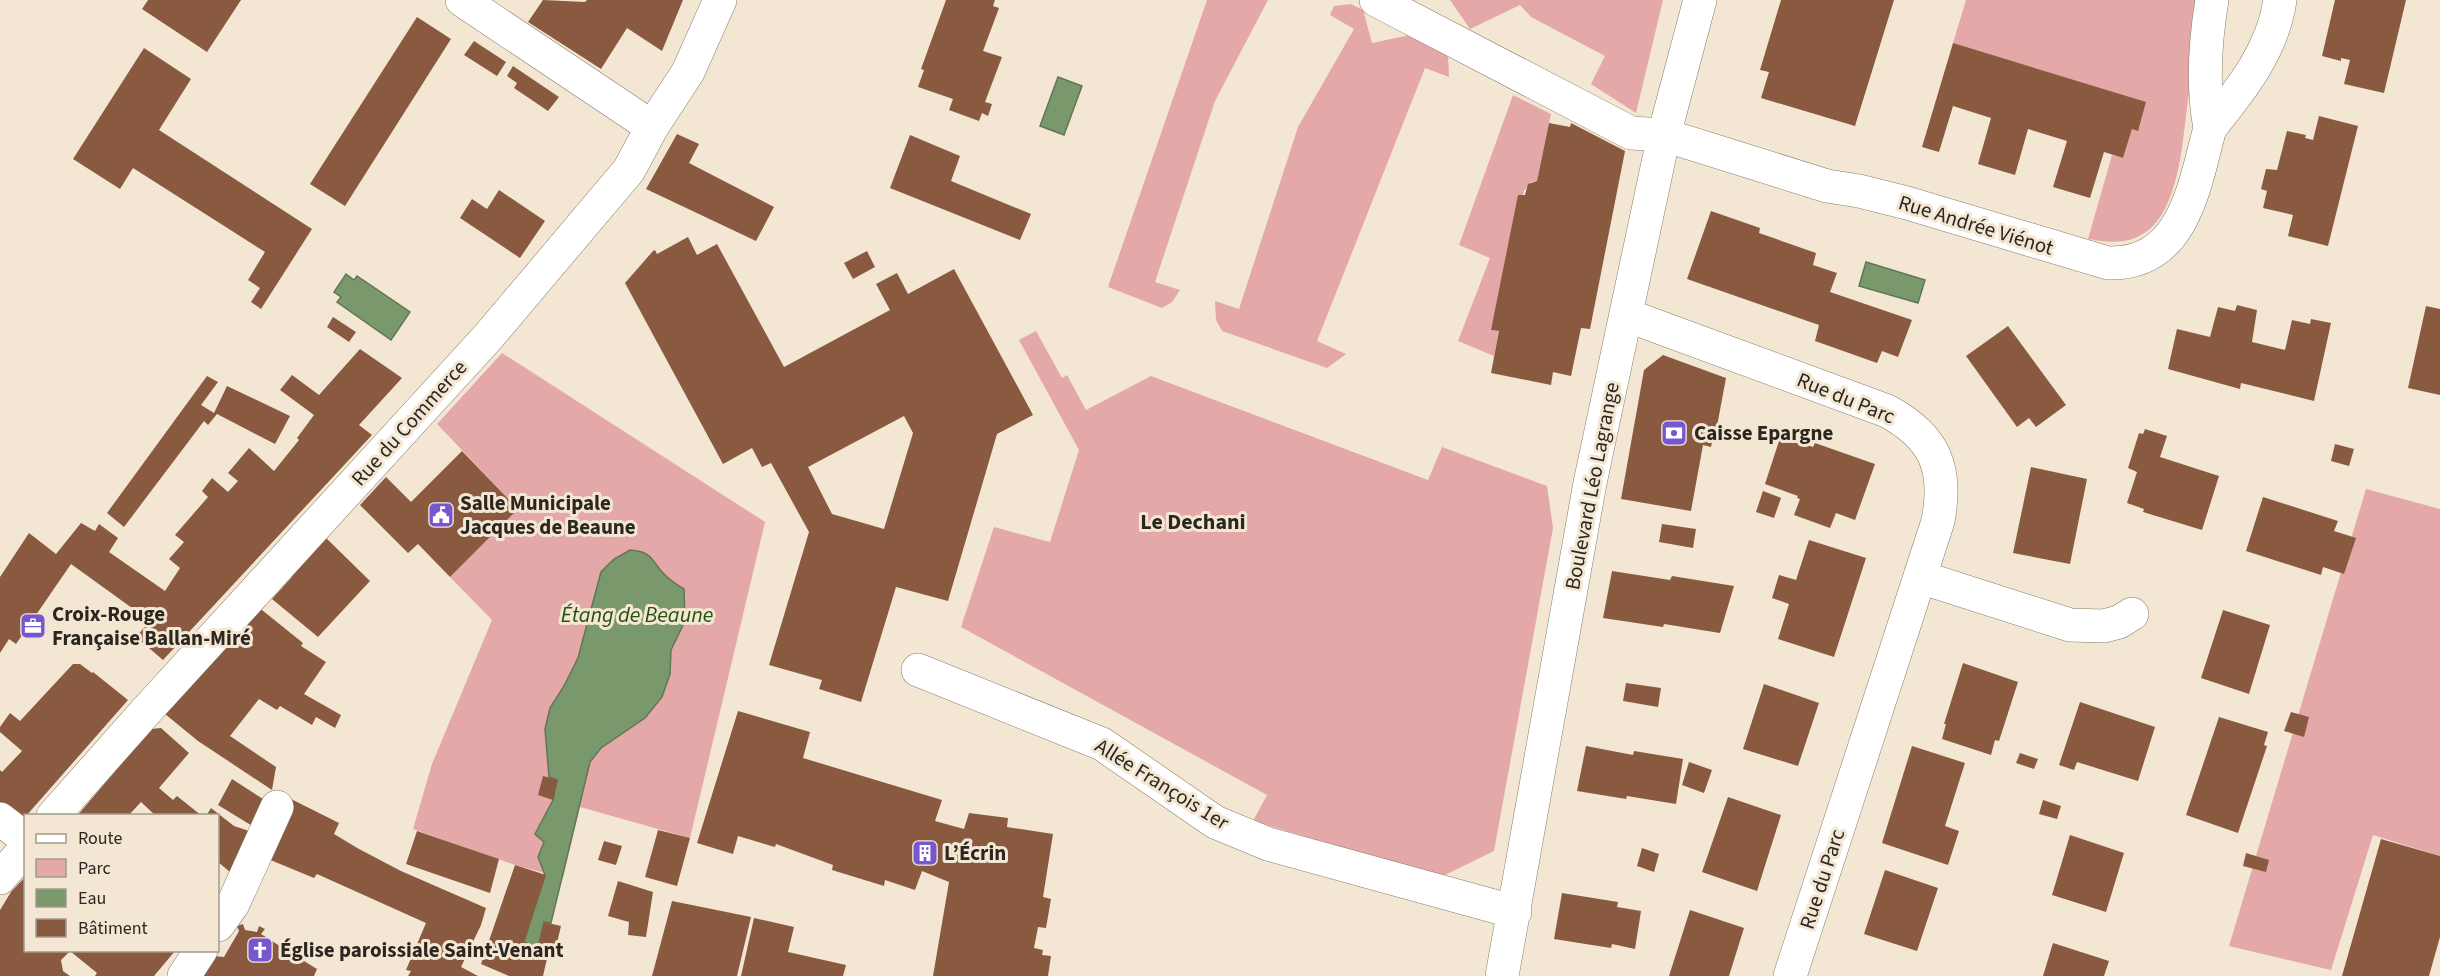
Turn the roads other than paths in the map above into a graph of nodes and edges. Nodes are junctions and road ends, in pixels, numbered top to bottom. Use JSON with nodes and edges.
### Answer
{"nodes":[{"id":1,"x":462,"y":0,"type":"edge"},
{"id":2,"x":720,"y":0,"type":"edge"},
{"id":3,"x":1376,"y":0,"type":"edge"},
{"id":4,"x":1700,"y":0,"type":"edge"},
{"id":5,"x":2212,"y":0,"type":"edge"},
{"id":6,"x":2280,"y":0,"type":"edge"},
{"id":7,"x":652,"y":127,"type":"junction"},
{"id":8,"x":2210,"y":128,"type":"junction"},
{"id":9,"x":1664,"y":135,"type":"junction"},
{"id":10,"x":1626,"y":315,"type":"junction"},
{"id":11,"x":1920,"y":577,"type":"junction"},
{"id":12,"x":2132,"y":614,"type":"dead end"},
{"id":13,"x":918,"y":670,"type":"dead end"},
{"id":14,"x":277,"y":807,"type":"dead end"},
{"id":15,"x":55,"y":814,"type":"edge"},
{"id":16,"x":0,"y":819,"type":"edge"},
{"id":17,"x":24,"y":837,"type":"edge"},
{"id":18,"x":24,"y":850,"type":"edge"},
{"id":19,"x":0,"y":878,"type":"edge"},
{"id":20,"x":1515,"y":912,"type":"junction"},
{"id":21,"x":219,"y":924,"type":"edge"},
{"id":22,"x":200,"y":952,"type":"edge"},
{"id":23,"x":184,"y":976,"type":"edge"},
{"id":24,"x":1502,"y":976,"type":"edge"},
{"id":25,"x":1790,"y":976,"type":"edge"}],
"edges":[{"from":1,"to":7,"type":"street"},
{"from":2,"to":7,"type":"street","name":"Rue du Commerce"},
{"from":3,"to":9,"type":"street","name":"Rue Andrée Viénot"},
{"from":4,"to":9,"type":"street","name":"Boulevard Léo Lagrange"},
{"from":5,"to":8,"type":"street","name":"Rue Andrée Viénot"},
{"from":6,"to":8,"type":"street","name":"Rue Andrée Viénot"},
{"from":7,"to":15,"type":"street","name":"Rue du Commerce"},
{"from":8,"to":9,"type":"street","name":"Rue Andrée Viénot"},
{"from":9,"to":10,"type":"street","name":"Boulevard Léo Lagrange"},
{"from":10,"to":11,"type":"street","name":"Rue du Parc"},
{"from":10,"to":20,"type":"street","name":"Boulevard Léo Lagrange"},
{"from":11,"to":12,"type":"street"},
{"from":11,"to":25,"type":"street","name":"Rue du Parc"},
{"from":13,"to":20,"type":"street","name":"Allée François 1er"},
{"from":14,"to":21,"type":"street"},
{"from":16,"to":17,"type":"street"},
{"from":18,"to":19,"type":"street"},
{"from":20,"to":24,"type":"street","name":"Boulevard Léo Lagrange"},
{"from":22,"to":23,"type":"street"}]}
